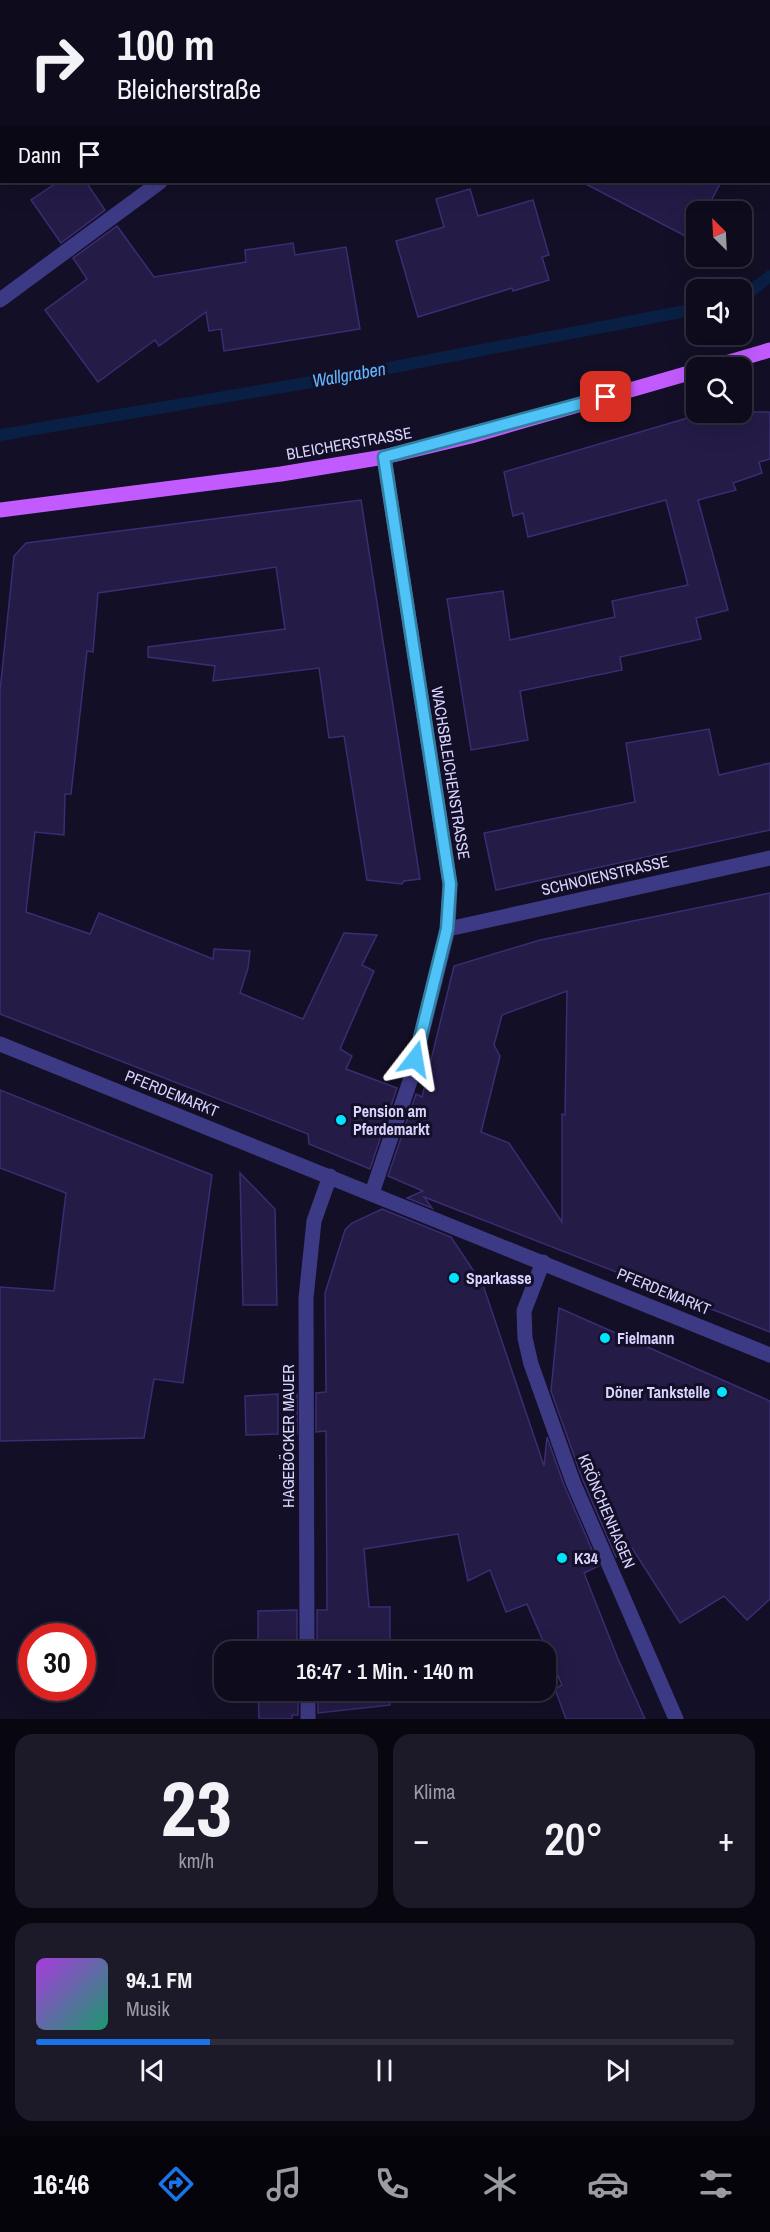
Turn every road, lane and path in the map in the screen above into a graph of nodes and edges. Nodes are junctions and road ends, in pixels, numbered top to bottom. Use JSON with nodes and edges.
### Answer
{"nodes":[{"id":1,"x":159,"y":183,"type":"edge"},
{"id":2,"x":0,"y":300,"type":"edge"},
{"id":3,"x":770,"y":350,"type":"edge"},
{"id":4,"x":746,"y":357,"type":"edge"},
{"id":5,"x":686,"y":374,"type":"edge"},
{"id":6,"x":384,"y":457,"type":"junction"},
{"id":7,"x":0,"y":510,"type":"edge"},
{"id":8,"x":770,"y":858,"type":"edge"},
{"id":9,"x":447,"y":929,"type":"junction"},
{"id":10,"x":0,"y":1044,"type":"edge"},
{"id":11,"x":330,"y":1176,"type":"junction"},
{"id":12,"x":372,"y":1193,"type":"junction"},
{"id":13,"x":543,"y":1262,"type":"junction"},
{"id":14,"x":770,"y":1355,"type":"edge"},
{"id":15,"x":307,"y":1641,"type":"edge"},
{"id":16,"x":308,"y":1701,"type":"edge"},
{"id":17,"x":308,"y":1719,"type":"edge"},
{"id":18,"x":676,"y":1719,"type":"edge"}],
"edges":[{"from":1,"to":2,"type":"street"},
{"from":3,"to":4,"type":"main road"},
{"from":5,"to":6,"type":"main road","name":"BLEICHERSTRASSE"},
{"from":6,"to":7,"type":"main road","name":"BLEICHERSTRASSE"},
{"from":6,"to":9,"type":"street","name":"WACHSBLEICHENSTRASSE"},
{"from":8,"to":9,"type":"street","name":"SCHNOIENSTRASSE"},
{"from":9,"to":12,"type":"street","name":"WACHSBLEICHENSTRASSE"},
{"from":10,"to":11,"type":"street","name":"PFERDEMARKT"},
{"from":11,"to":12,"type":"street","name":"PFERDEMARKT"},
{"from":11,"to":15,"type":"street","name":"HAGEBÖCKER MAUER"},
{"from":12,"to":13,"type":"street","name":"PFERDEMARKT"},
{"from":13,"to":14,"type":"street","name":"PFERDEMARKT"},
{"from":13,"to":18,"type":"street","name":"KRÖNCHENHAGEN"},
{"from":16,"to":17,"type":"street"}]}
